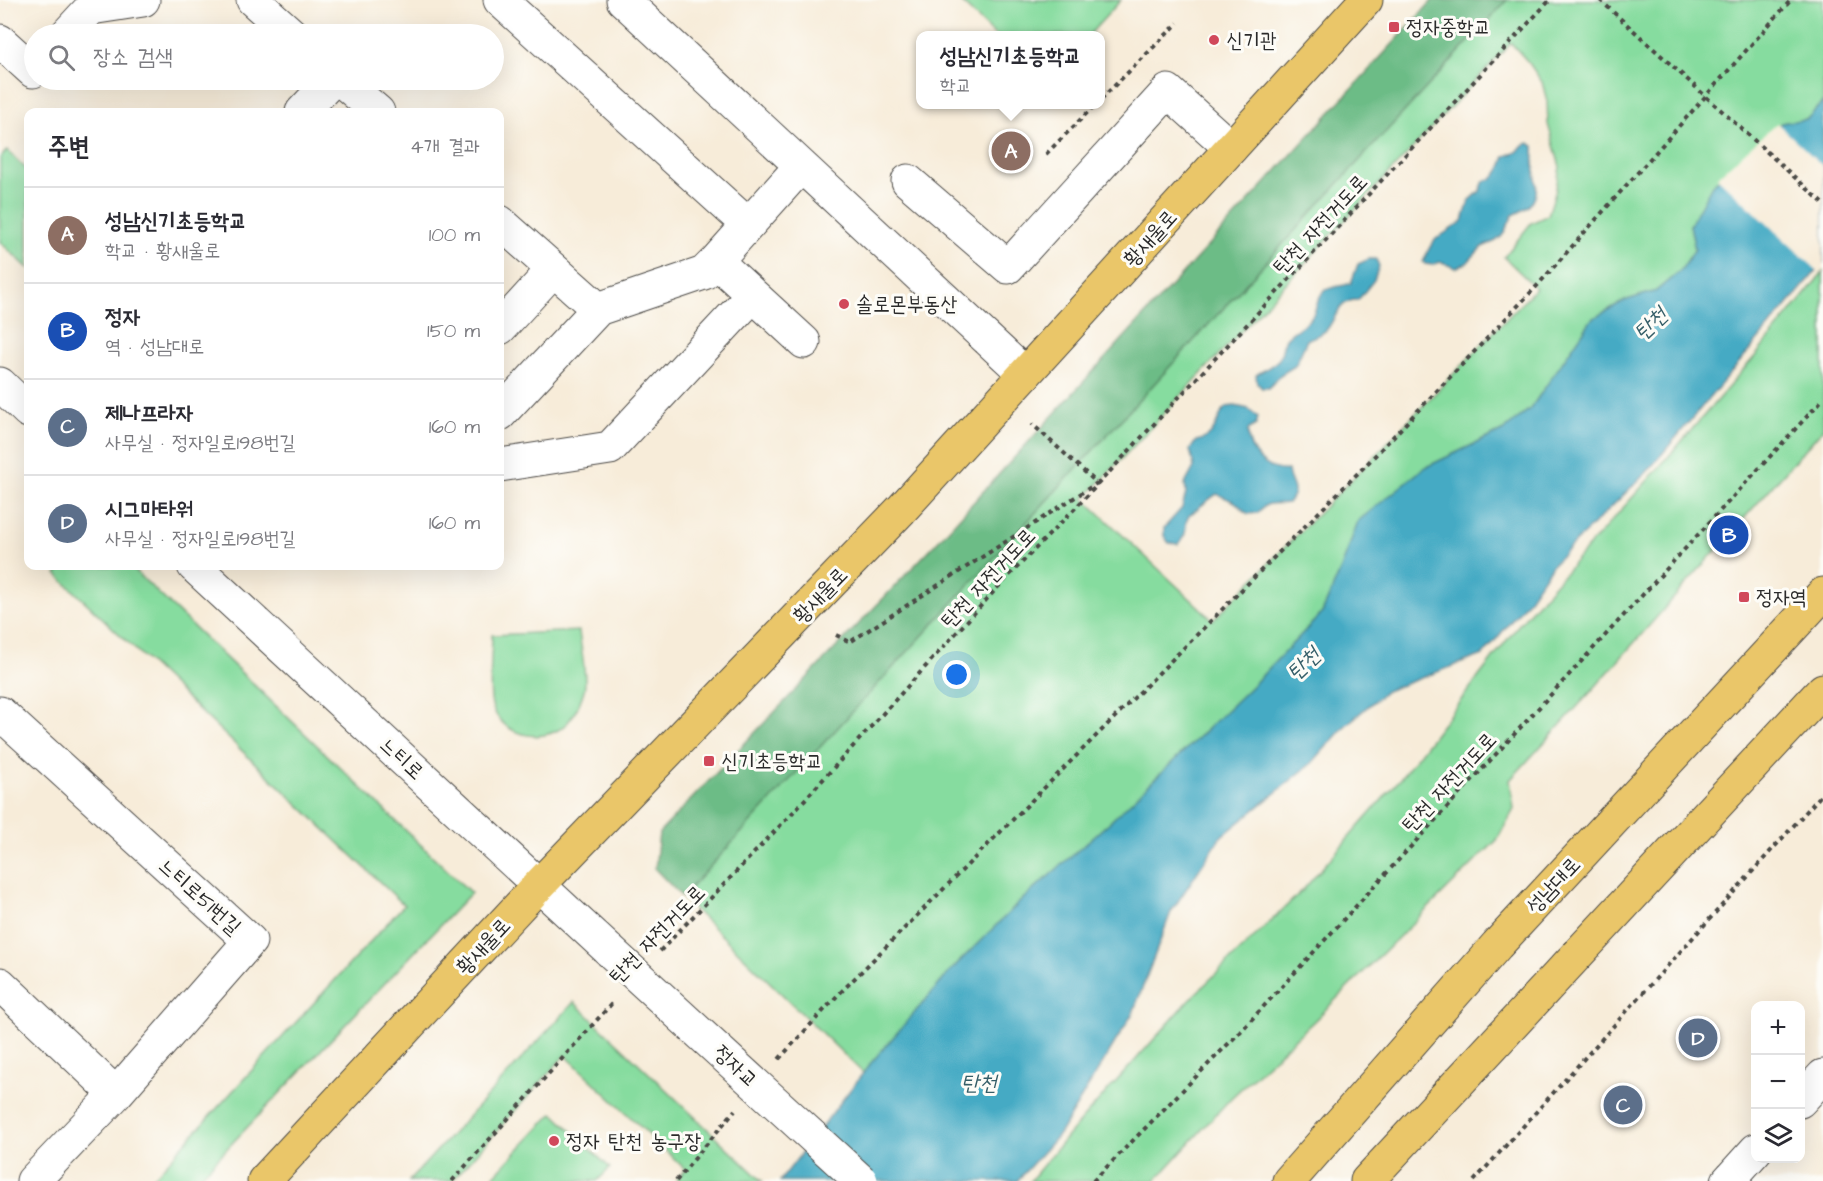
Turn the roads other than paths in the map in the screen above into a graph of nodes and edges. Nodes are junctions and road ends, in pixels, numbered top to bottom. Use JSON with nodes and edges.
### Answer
{"nodes":[{"id":1,"x":143,"y":0,"type":"edge"},
{"id":2,"x":253,"y":0,"type":"edge"},
{"id":3,"x":500,"y":0,"type":"edge"},
{"id":4,"x":623,"y":0,"type":"edge"},
{"id":5,"x":1366,"y":0,"type":"edge"},
{"id":6,"x":87,"y":4,"type":"edge"},
{"id":7,"x":74,"y":24,"type":"edge"},
{"id":8,"x":280,"y":24,"type":"edge"},
{"id":9,"x":0,"y":40,"type":"edge"},
{"id":10,"x":24,"y":63,"type":"edge"},
{"id":11,"x":323,"y":90,"type":"edge"},
{"id":12,"x":353,"y":90,"type":"edge"},
{"id":13,"x":306,"y":108,"type":"edge"},
{"id":14,"x":373,"y":108,"type":"edge"},
{"id":15,"x":1231,"y":148,"type":"junction"},
{"id":16,"x":801,"y":166,"type":"junction"},
{"id":17,"x":908,"y":181,"type":"dead end"},
{"id":18,"x":748,"y":225,"type":"junction"},
{"id":19,"x":504,"y":226,"type":"edge"},
{"id":20,"x":716,"y":261,"type":"junction"},
{"id":21,"x":553,"y":270,"type":"junction"},
{"id":22,"x":753,"y":295,"type":"junction"},
{"id":23,"x":598,"y":309,"type":"junction"},
{"id":24,"x":504,"y":324,"type":"edge"},
{"id":25,"x":804,"y":342,"type":"dead end"},
{"id":26,"x":1025,"y":374,"type":"junction"},
{"id":27,"x":0,"y":384,"type":"edge"},
{"id":28,"x":24,"y":407,"type":"edge"},
{"id":29,"x":504,"y":410,"type":"edge"},
{"id":30,"x":504,"y":464,"type":"edge"},
{"id":31,"x":198,"y":570,"type":"edge"},
{"id":32,"x":1823,"y":594,"type":"edge"},
{"id":33,"x":1823,"y":690,"type":"edge"},
{"id":34,"x":0,"y":713,"type":"edge"},
{"id":35,"x":540,"y":885,"type":"junction"},
{"id":36,"x":610,"y":951,"type":"joint"},
{"id":37,"x":0,"y":984,"type":"edge"},
{"id":38,"x":1823,"y":1076,"type":"edge"},
{"id":39,"x":116,"y":1094,"type":"junction"},
{"id":40,"x":1805,"y":1096,"type":"edge"},
{"id":41,"x":1751,"y":1155,"type":"edge"},
{"id":42,"x":33,"y":1181,"type":"edge"},
{"id":43,"x":264,"y":1181,"type":"edge"},
{"id":44,"x":861,"y":1181,"type":"edge"},
{"id":45,"x":1289,"y":1181,"type":"edge"},
{"id":46,"x":1367,"y":1181,"type":"edge"},
{"id":47,"x":1728,"y":1181,"type":"edge"}],
"edges":[{"from":1,"to":6,"type":"street"},
{"from":2,"to":8,"type":"street"},
{"from":3,"to":18,"type":"street"},
{"from":4,"to":16,"type":"street"},
{"from":5,"to":15,"type":"main road","name":"황새울로"},
{"from":6,"to":7,"type":"street"},
{"from":9,"to":10,"type":"street"},
{"from":11,"to":13,"type":"street"},
{"from":12,"to":14,"type":"street"},
{"from":15,"to":17,"type":"street"},
{"from":15,"to":26,"type":"main road","name":"황새울로"},
{"from":16,"to":18,"type":"street"},
{"from":16,"to":26,"type":"street"},
{"from":18,"to":20,"type":"street"},
{"from":19,"to":21,"type":"street"},
{"from":20,"to":22,"type":"street"},
{"from":20,"to":23,"type":"street"},
{"from":21,"to":23,"type":"street"},
{"from":21,"to":24,"type":"street"},
{"from":22,"to":25,"type":"street"},
{"from":22,"to":30,"type":"street"},
{"from":23,"to":29,"type":"street"},
{"from":26,"to":35,"type":"main road","name":"황새울로"},
{"from":27,"to":28,"type":"street"},
{"from":31,"to":35,"type":"street","name":"느티로"},
{"from":32,"to":45,"type":"main road","name":"성남대로"},
{"from":33,"to":46,"type":"main road"},
{"from":34,"to":39,"type":"street","name":"느티로51번길"},
{"from":35,"to":36,"type":"street","name":"느티로"},
{"from":35,"to":43,"type":"main road","name":"황새울로"},
{"from":36,"to":44,"type":"street","name":"정자교","bridge":true},
{"from":37,"to":39,"type":"street"},
{"from":38,"to":40,"type":"street"},
{"from":39,"to":42,"type":"street","name":"느티로51번길"},
{"from":41,"to":47,"type":"street"}]}
